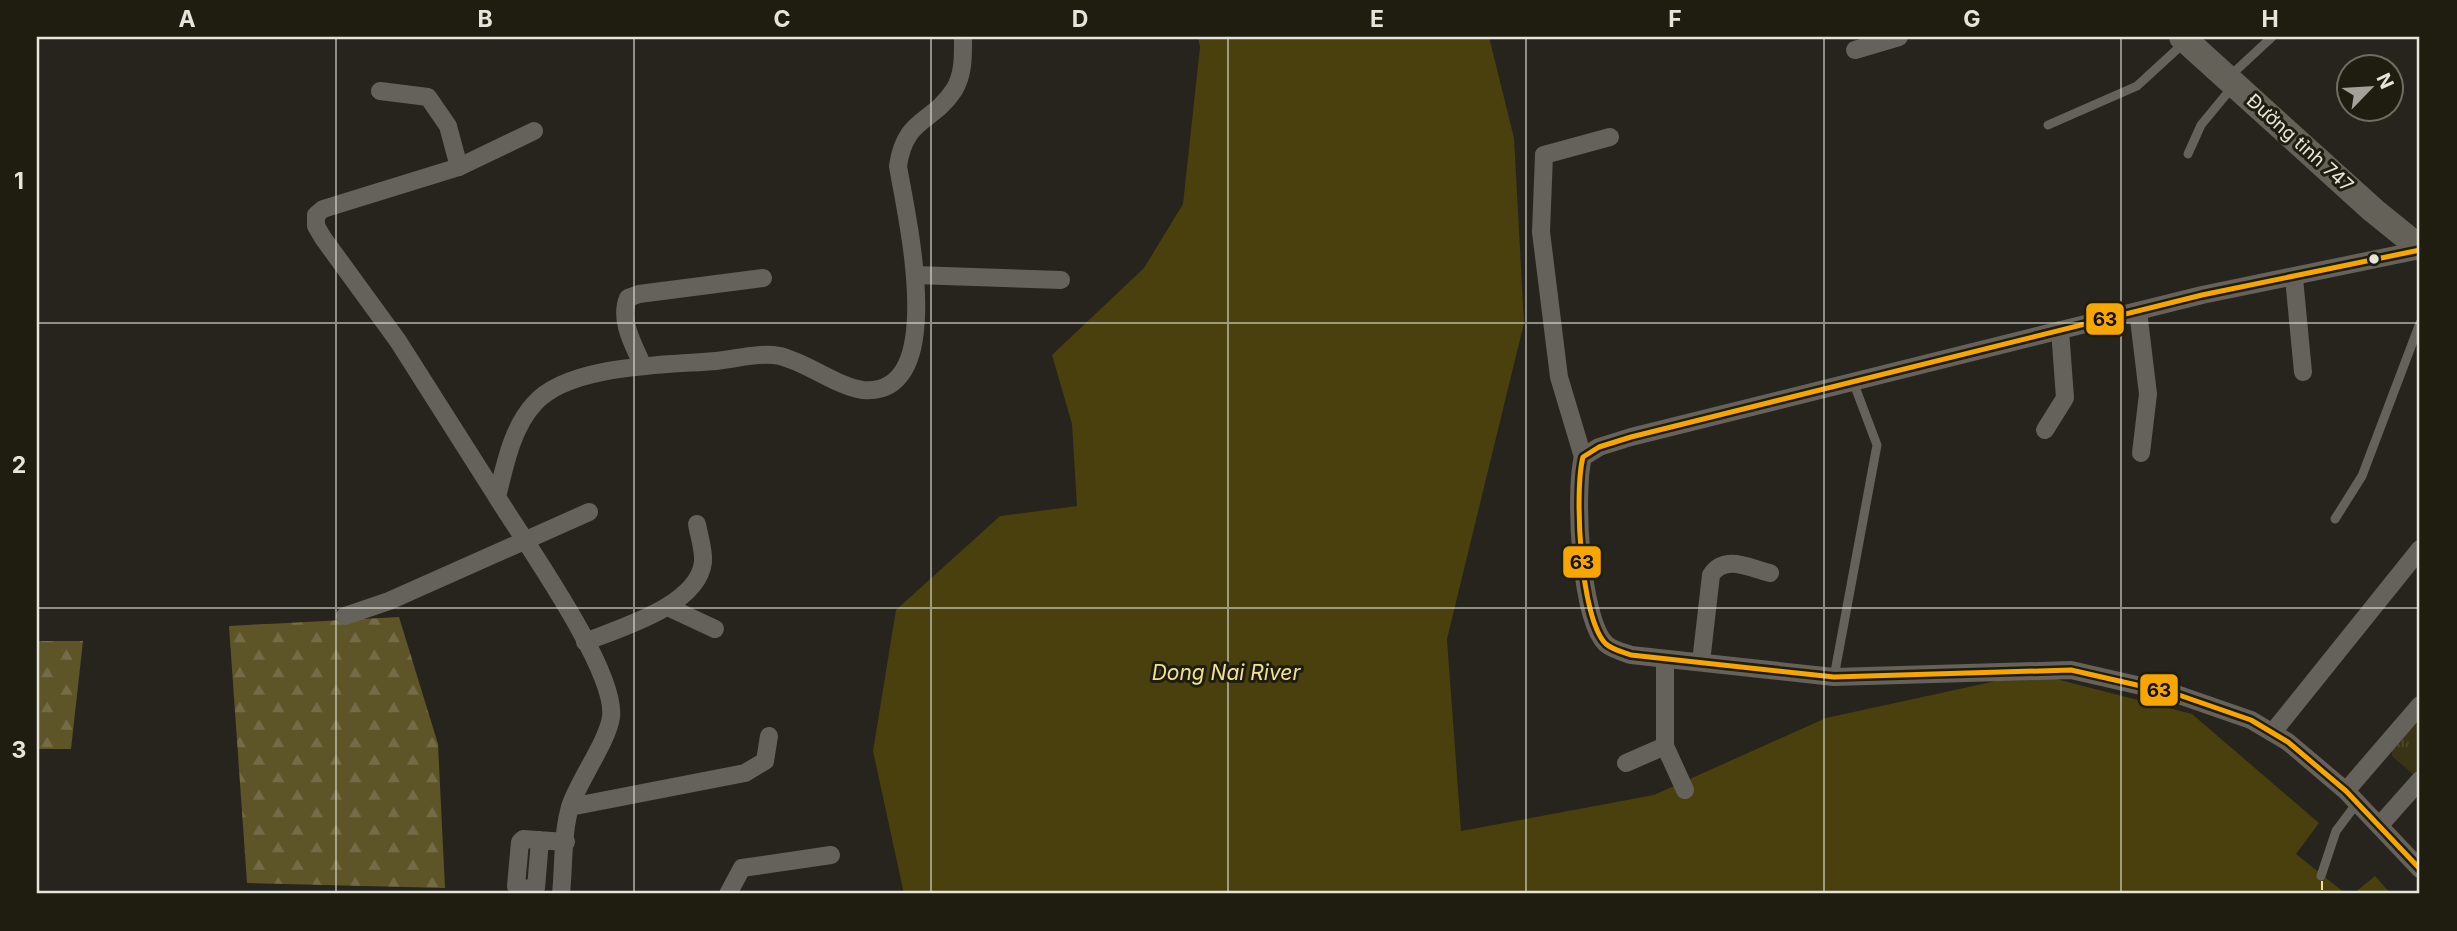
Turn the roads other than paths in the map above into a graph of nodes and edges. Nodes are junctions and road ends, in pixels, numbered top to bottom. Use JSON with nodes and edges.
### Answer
{"nodes":[{"id":1,"x":963,"y":37,"type":"edge"},
{"id":2,"x":1899,"y":37,"type":"edge"},
{"id":3,"x":2272,"y":37,"type":"edge"},
{"id":4,"x":2184,"y":39,"type":"edge"},
{"id":5,"x":1855,"y":50,"type":"dead end"},
{"id":6,"x":2231,"y":81,"type":"junction"},
{"id":7,"x":380,"y":91,"type":"dead end"},
{"id":8,"x":2048,"y":125,"type":"dead end"},
{"id":9,"x":534,"y":131,"type":"dead end"},
{"id":10,"x":1610,"y":137,"type":"dead end"},
{"id":11,"x":2188,"y":154,"type":"dead end"},
{"id":12,"x":459,"y":167,"type":"junction"},
{"id":13,"x":2420,"y":249,"type":"edge"},
{"id":14,"x":915,"y":275,"type":"junction"},
{"id":15,"x":763,"y":278,"type":"dead end"},
{"id":16,"x":2294,"y":278,"type":"junction"},
{"id":17,"x":1061,"y":280,"type":"dead end"},
{"id":18,"x":2138,"y":311,"type":"junction"},
{"id":19,"x":2420,"y":323,"type":"edge"},
{"id":20,"x":2060,"y":330,"type":"junction"},
{"id":21,"x":642,"y":364,"type":"junction"},
{"id":22,"x":2303,"y":372,"type":"dead end"},
{"id":23,"x":1854,"y":384,"type":"junction"},
{"id":24,"x":2045,"y":430,"type":"dead end"},
{"id":25,"x":2141,"y":453,"type":"dead end"},
{"id":26,"x":1583,"y":457,"type":"junction"},
{"id":27,"x":497,"y":497,"type":"junction"},
{"id":28,"x":589,"y":512,"type":"dead end"},
{"id":29,"x":2334,"y":519,"type":"dead end"},
{"id":30,"x":697,"y":524,"type":"dead end"},
{"id":31,"x":523,"y":539,"type":"junction"},
{"id":32,"x":2418,"y":557,"type":"edge"},
{"id":33,"x":1770,"y":573,"type":"dead end"},
{"id":34,"x":668,"y":607,"type":"junction"},
{"id":35,"x":345,"y":616,"type":"dead end"},
{"id":36,"x":715,"y":629,"type":"dead end"},
{"id":37,"x":585,"y":642,"type":"junction"},
{"id":38,"x":1665,"y":659,"type":"junction"},
{"id":39,"x":1701,"y":662,"type":"junction"},
{"id":40,"x":1834,"y":677,"type":"junction"},
{"id":41,"x":2420,"y":705,"type":"edge"},
{"id":42,"x":2273,"y":732,"type":"junction"},
{"id":43,"x":769,"y":736,"type":"dead end"},
{"id":44,"x":1665,"y":746,"type":"junction"},
{"id":45,"x":1626,"y":763,"type":"dead end"},
{"id":46,"x":2420,"y":780,"type":"edge"},
{"id":47,"x":1685,"y":790,"type":"dead end"},
{"id":48,"x":2352,"y":797,"type":"junction"},
{"id":49,"x":570,"y":807,"type":"junction"},
{"id":50,"x":2380,"y":825,"type":"junction"},
{"id":51,"x":540,"y":840,"type":"dead end"},
{"id":52,"x":566,"y":842,"type":"junction"},
{"id":53,"x":831,"y":855,"type":"dead end"},
{"id":54,"x":2420,"y":869,"type":"edge"},
{"id":55,"x":2322,"y":876,"type":"dead end"},
{"id":56,"x":561,"y":894,"type":"edge"},
{"id":57,"x":728,"y":894,"type":"edge"}],
"edges":[{"from":1,"to":14,"type":"street"},
{"from":2,"to":5,"type":"street"},
{"from":3,"to":6,"type":"lane"},
{"from":4,"to":6,"type":"main road","name":"Đường tỉnh 747"},
{"from":4,"to":8,"type":"lane"},
{"from":6,"to":11,"type":"lane"},
{"from":6,"to":13,"type":"main road","name":"Đường tỉnh 747"},
{"from":7,"to":12,"type":"street"},
{"from":9,"to":12,"type":"street"},
{"from":10,"to":26,"type":"street"},
{"from":12,"to":27,"type":"street"},
{"from":13,"to":16,"type":"street"},
{"from":14,"to":17,"type":"street"},
{"from":14,"to":21,"type":"street"},
{"from":15,"to":21,"type":"street"},
{"from":16,"to":18,"type":"street"},
{"from":16,"to":22,"type":"street"},
{"from":18,"to":20,"type":"street"},
{"from":18,"to":25,"type":"street"},
{"from":19,"to":29,"type":"lane"},
{"from":20,"to":23,"type":"street"},
{"from":20,"to":24,"type":"street"},
{"from":21,"to":27,"type":"street"},
{"from":23,"to":26,"type":"street"},
{"from":23,"to":40,"type":"lane"},
{"from":26,"to":38,"type":"street"},
{"from":27,"to":31,"type":"street"},
{"from":28,"to":31,"type":"street"},
{"from":30,"to":34,"type":"street"},
{"from":31,"to":35,"type":"street"},
{"from":31,"to":37,"type":"street"},
{"from":32,"to":42,"type":"street"},
{"from":33,"to":39,"type":"street"},
{"from":34,"to":36,"type":"street"},
{"from":34,"to":37,"type":"street"},
{"from":37,"to":49,"type":"street"},
{"from":38,"to":39,"type":"street"},
{"from":38,"to":44,"type":"street"},
{"from":39,"to":40,"type":"street"},
{"from":40,"to":42,"type":"street"},
{"from":41,"to":48,"type":"street"},
{"from":42,"to":48,"type":"street"},
{"from":43,"to":49,"type":"street"},
{"from":44,"to":45,"type":"street"},
{"from":44,"to":47,"type":"street"},
{"from":46,"to":50,"type":"street"},
{"from":48,"to":50,"type":"street"},
{"from":48,"to":55,"type":"lane"},
{"from":49,"to":52,"type":"street"},
{"from":50,"to":54,"type":"street"},
{"from":51,"to":52,"type":"street"},
{"from":52,"to":56,"type":"street"},
{"from":53,"to":57,"type":"street"}]}
